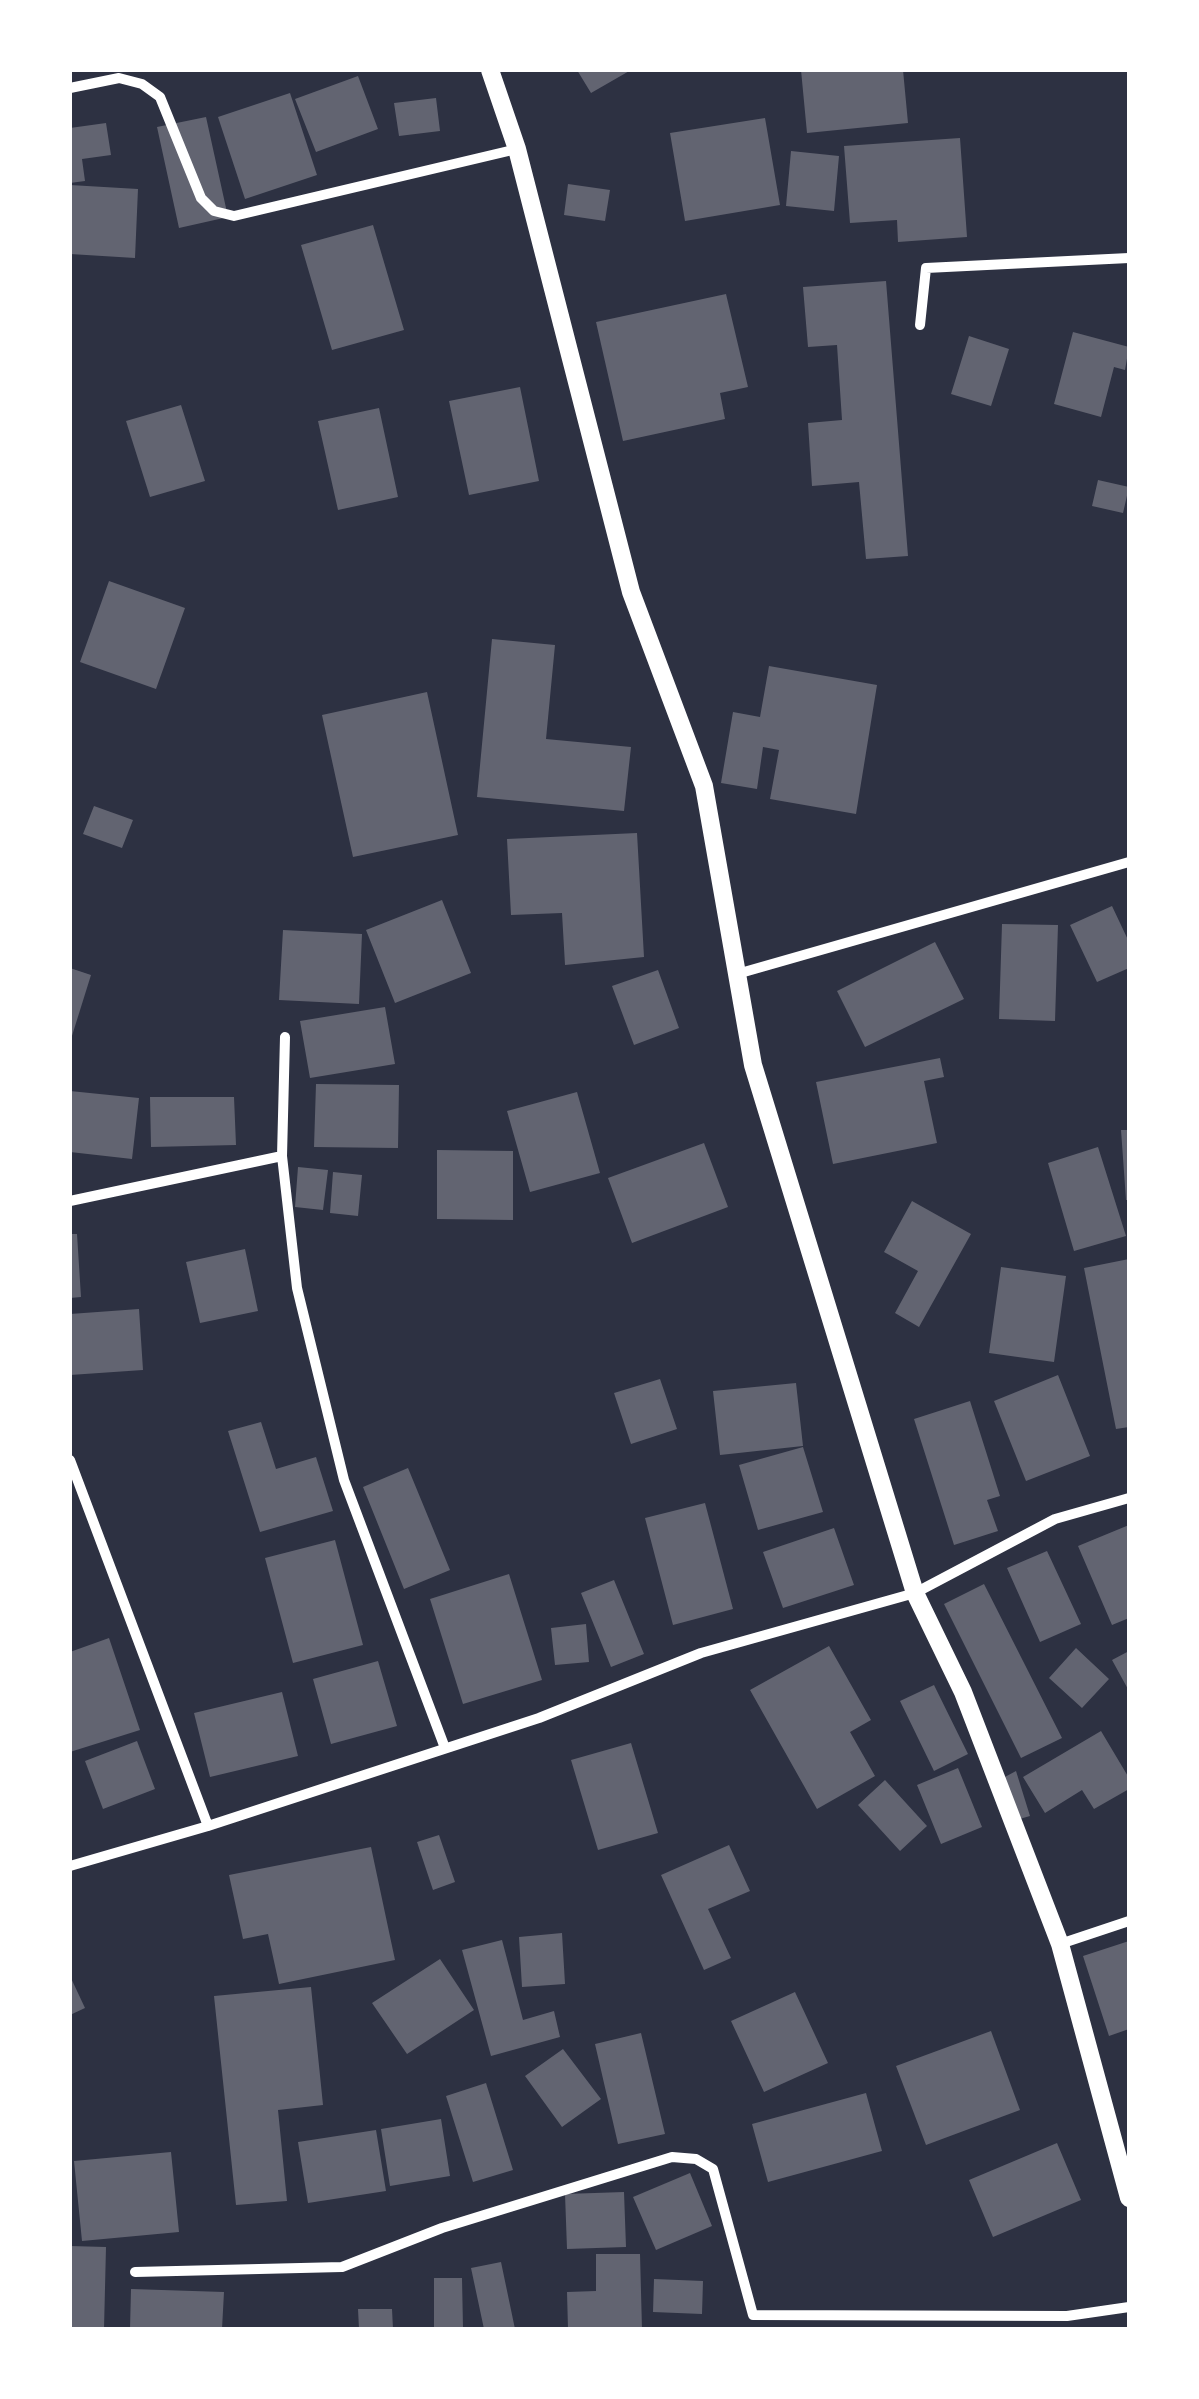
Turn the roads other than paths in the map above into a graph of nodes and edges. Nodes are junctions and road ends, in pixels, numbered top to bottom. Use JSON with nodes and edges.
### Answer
{"nodes":[{"id":1,"x":490,"y":70,"type":"edge"},
{"id":2,"x":70,"y":88,"type":"edge"},
{"id":3,"x":516,"y":149,"type":"junction"},
{"id":4,"x":1129,"y":258,"type":"edge"},
{"id":5,"x":920,"y":324,"type":"dead end"},
{"id":6,"x":1129,"y":862,"type":"edge"},
{"id":7,"x":738,"y":974,"type":"junction"},
{"id":8,"x":285,"y":1037,"type":"dead end"},
{"id":9,"x":282,"y":1156,"type":"junction"},
{"id":10,"x":70,"y":1201,"type":"edge"},
{"id":11,"x":70,"y":1460,"type":"edge"},
{"id":12,"x":1129,"y":1498,"type":"edge"},
{"id":13,"x":915,"y":1593,"type":"junction"},
{"id":14,"x":445,"y":1748,"type":"junction"},
{"id":15,"x":208,"y":1826,"type":"junction"},
{"id":16,"x":70,"y":1866,"type":"edge"},
{"id":17,"x":1129,"y":1921,"type":"edge"},
{"id":18,"x":1060,"y":1944,"type":"junction"},
{"id":19,"x":1126,"y":2187,"type":"edge"},
{"id":20,"x":135,"y":2272,"type":"dead end"},
{"id":21,"x":1129,"y":2307,"type":"edge"},
{"id":22,"x":753,"y":2315,"type":"junction"},
{"id":23,"x":753,"y":2329,"type":"edge"}],
"edges":[{"from":1,"to":3,"type":"street"},
{"from":2,"to":3,"type":"street"},
{"from":3,"to":7,"type":"street"},
{"from":4,"to":5,"type":"street"},
{"from":6,"to":7,"type":"street"},
{"from":7,"to":13,"type":"street"},
{"from":8,"to":9,"type":"street"},
{"from":9,"to":10,"type":"street"},
{"from":9,"to":14,"type":"street"},
{"from":11,"to":15,"type":"street"},
{"from":12,"to":13,"type":"street"},
{"from":13,"to":14,"type":"street"},
{"from":13,"to":18,"type":"street"},
{"from":14,"to":15,"type":"street"},
{"from":15,"to":16,"type":"street"},
{"from":17,"to":18,"type":"street"},
{"from":18,"to":19,"type":"street"},
{"from":20,"to":22,"type":"street"},
{"from":21,"to":22,"type":"street"},
{"from":22,"to":23,"type":"street"}]}
